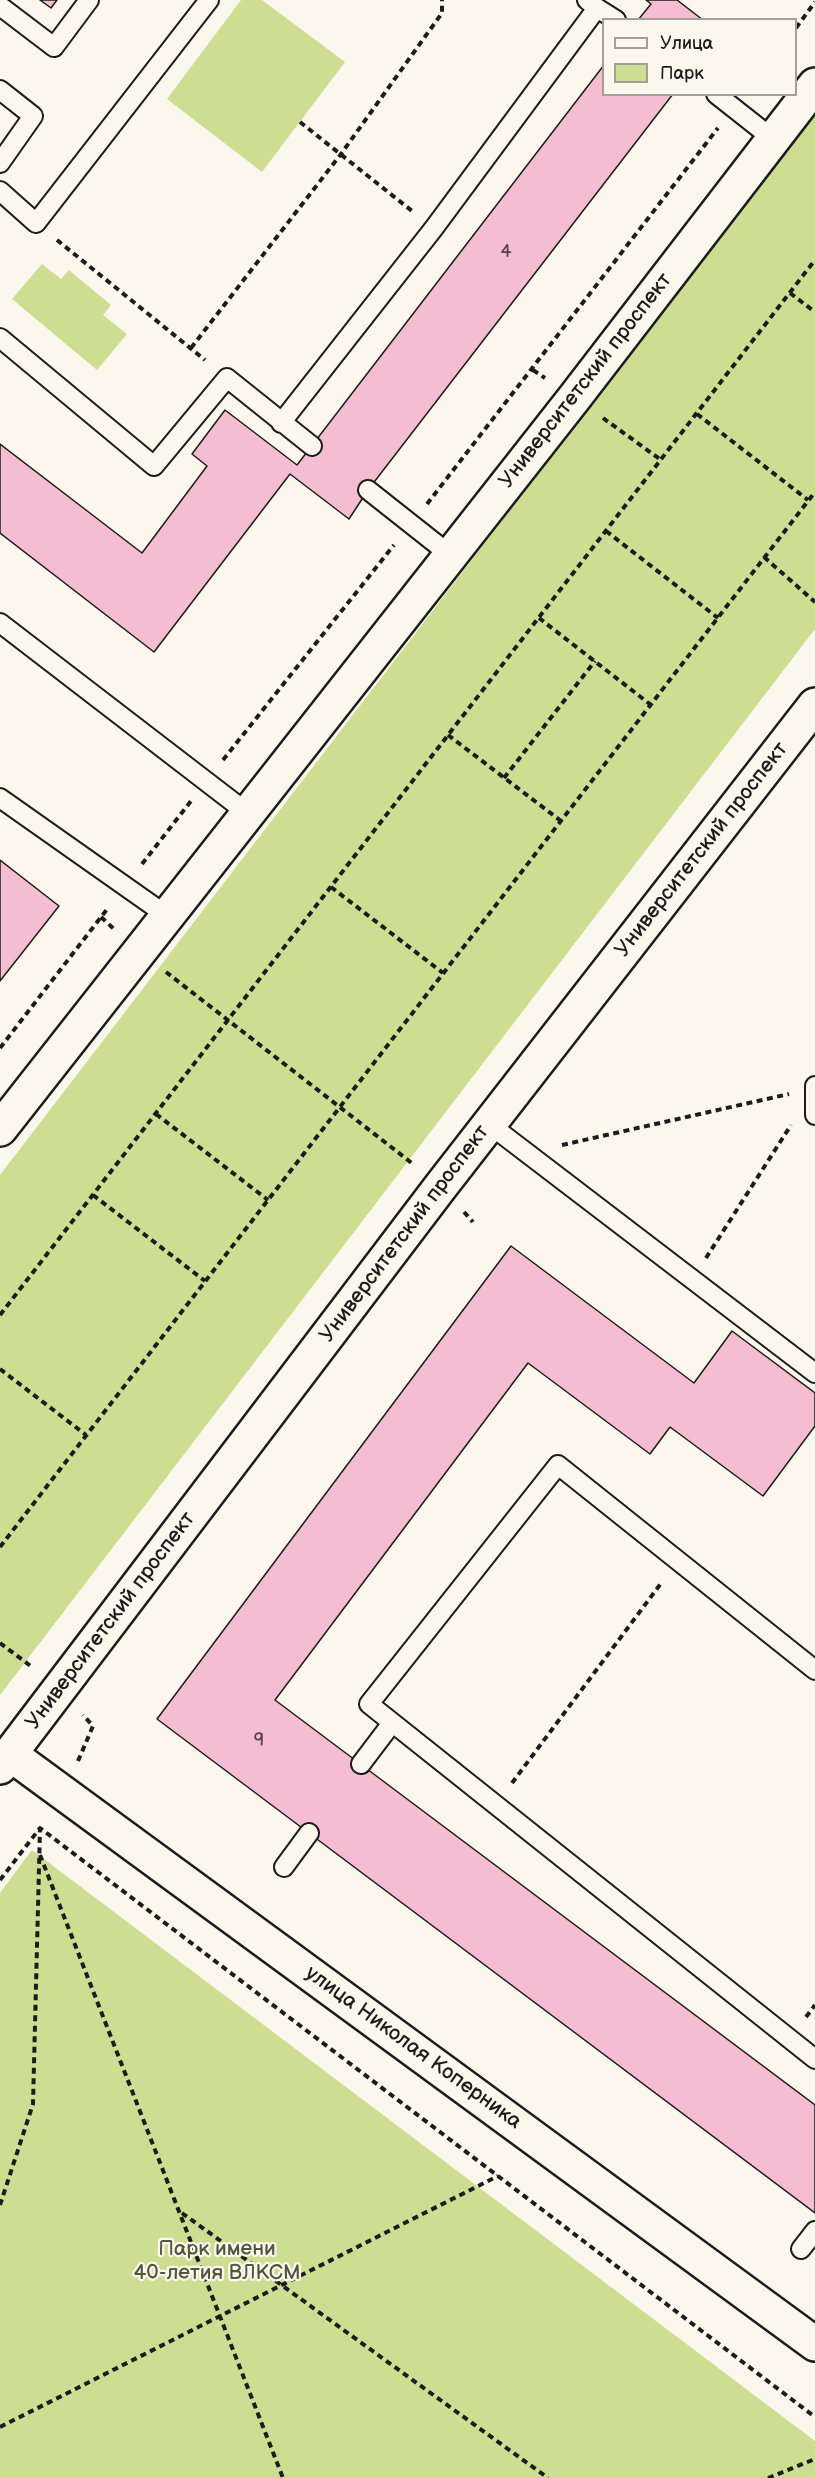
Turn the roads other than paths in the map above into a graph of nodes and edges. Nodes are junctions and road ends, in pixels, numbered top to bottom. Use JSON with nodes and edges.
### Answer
{"nodes":[{"id":1,"x":89,"y":0,"type":"edge"},
{"id":2,"x":209,"y":0,"type":"edge"},
{"id":3,"x":592,"y":4,"type":"edge"},
{"id":4,"x":0,"y":6,"type":"edge"},
{"id":5,"x":613,"y":18,"type":"edge"},
{"id":6,"x":815,"y":85,"type":"edge"},
{"id":7,"x":0,"y":90,"type":"edge"},
{"id":8,"x":719,"y":96,"type":"edge"},
{"id":9,"x":773,"y":139,"type":"junction"},
{"id":10,"x":0,"y":163,"type":"edge"},
{"id":11,"x":0,"y":191,"type":"edge"},
{"id":12,"x":0,"y":338,"type":"edge"},
{"id":13,"x":281,"y":423,"type":"junction"},
{"id":14,"x":312,"y":446,"type":"dead end"},
{"id":15,"x":368,"y":490,"type":"dead end"},
{"id":16,"x":449,"y":554,"type":"junction"},
{"id":17,"x":0,"y":623,"type":"edge"},
{"id":18,"x":815,"y":705,"type":"edge"},
{"id":19,"x":0,"y":798,"type":"edge"},
{"id":20,"x":246,"y":812,"type":"junction"},
{"id":21,"x":166,"y":915,"type":"junction"},
{"id":22,"x":814,"y":1088,"type":"edge"},
{"id":23,"x":815,"y":1115,"type":"edge"},
{"id":24,"x":489,"y":1124,"type":"junction"},
{"id":25,"x":0,"y":1129,"type":"edge"},
{"id":26,"x":815,"y":1373,"type":"edge"},
{"id":27,"x":815,"y":1669,"type":"edge"},
{"id":28,"x":392,"y":1723,"type":"junction"},
{"id":29,"x":5,"y":1760,"type":"edge"},
{"id":30,"x":361,"y":1764,"type":"dead end"},
{"id":31,"x":309,"y":1833,"type":"dead end"},
{"id":32,"x":284,"y":1867,"type":"dead end"},
{"id":33,"x":815,"y":2059,"type":"edge"},
{"id":34,"x":815,"y":2231,"type":"edge"},
{"id":35,"x":801,"y":2249,"type":"dead end"},
{"id":36,"x":815,"y":2344,"type":"edge"}],
"edges":[{"from":1,"to":4,"type":"lane"},
{"from":2,"to":11,"type":"lane"},
{"from":3,"to":5,"type":"lane"},
{"from":3,"to":13,"type":"lane"},
{"from":6,"to":9,"type":"main road","name":"Университетский проспект"},
{"from":7,"to":10,"type":"lane"},
{"from":8,"to":9,"type":"lane"},
{"from":9,"to":16,"type":"main road","name":"Университетский проспект"},
{"from":12,"to":13,"type":"lane"},
{"from":13,"to":14,"type":"lane"},
{"from":15,"to":16,"type":"lane"},
{"from":16,"to":20,"type":"main road","name":"Университетский проспект"},
{"from":17,"to":20,"type":"lane"},
{"from":18,"to":24,"type":"main road","name":"Университетский проспект"},
{"from":19,"to":21,"type":"lane"},
{"from":20,"to":21,"type":"main road","name":"Университетский проспект"},
{"from":21,"to":25,"type":"main road","name":"Университетский проспект"},
{"from":22,"to":23,"type":"lane"},
{"from":24,"to":26,"type":"lane"},
{"from":24,"to":29,"type":"main road","name":"Университетский проспект"},
{"from":27,"to":28,"type":"lane"},
{"from":28,"to":30,"type":"lane"},
{"from":28,"to":33,"type":"lane"},
{"from":29,"to":36,"type":"main road","name":"улица Николая Коперника"},
{"from":31,"to":32,"type":"lane"},
{"from":34,"to":35,"type":"lane"}]}
